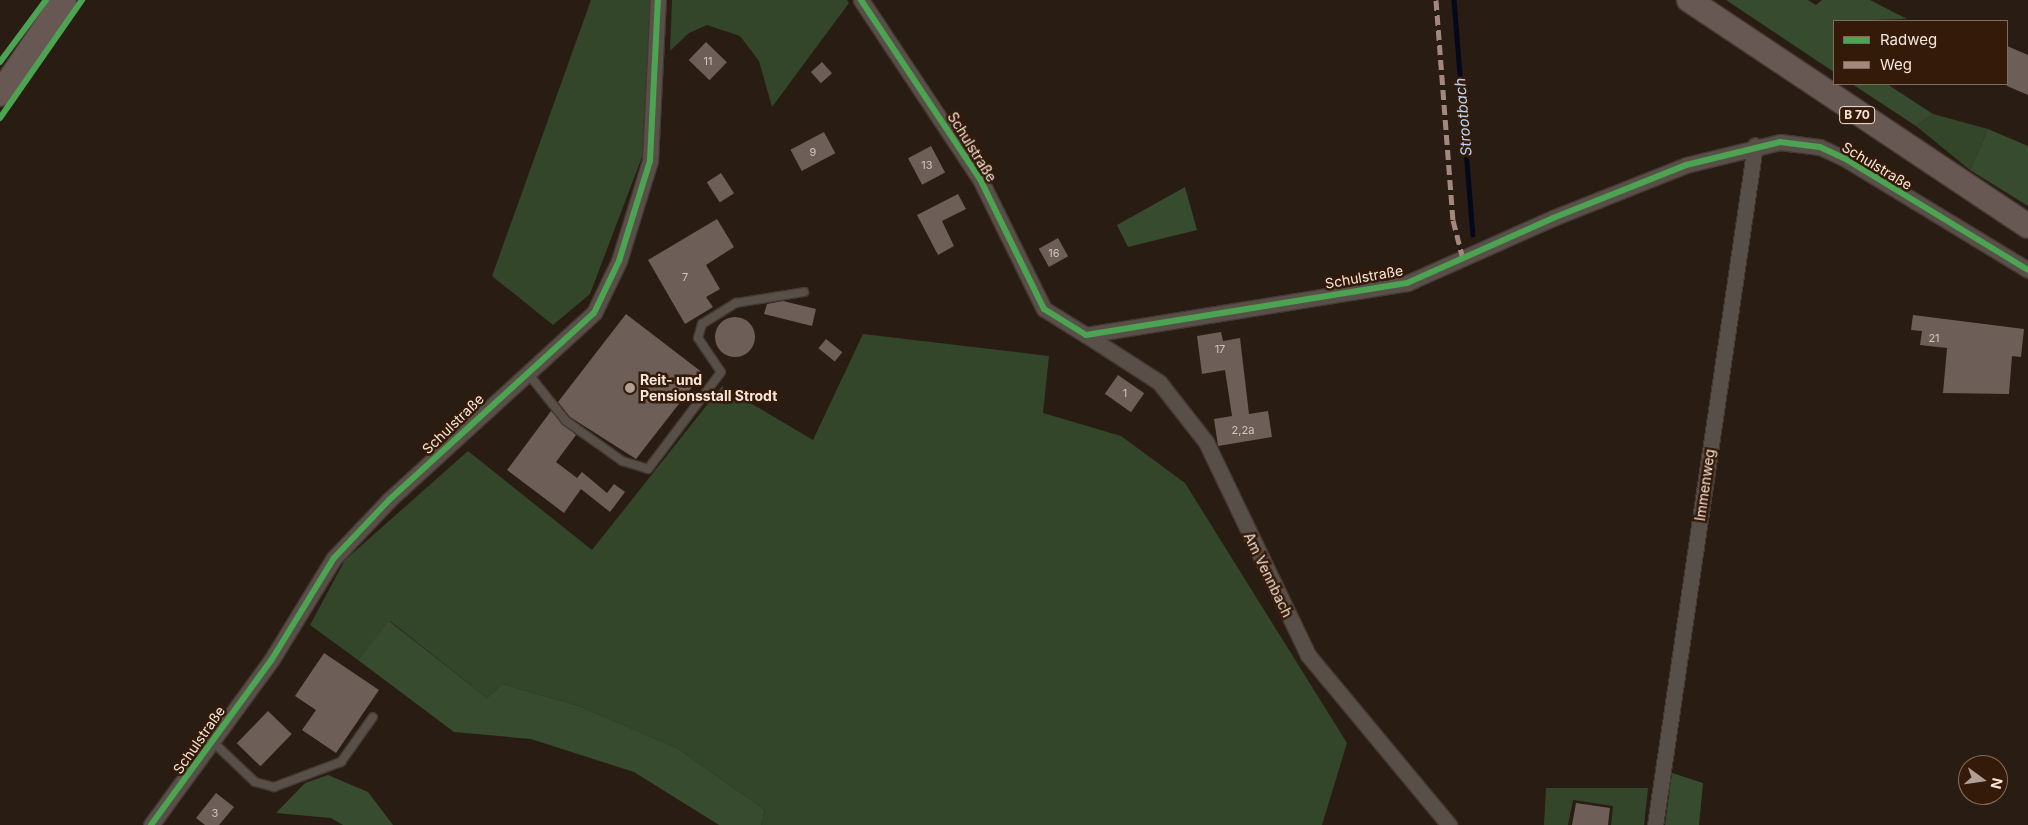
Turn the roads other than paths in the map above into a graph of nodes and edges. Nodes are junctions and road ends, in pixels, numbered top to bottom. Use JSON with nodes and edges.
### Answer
{"nodes":[{"id":1,"x":64,"y":0,"type":"edge"},
{"id":2,"x":658,"y":0,"type":"edge"},
{"id":3,"x":861,"y":0,"type":"edge"},
{"id":4,"x":1689,"y":0,"type":"edge"},
{"id":5,"x":0,"y":94,"type":"edge"},
{"id":6,"x":1755,"y":145,"type":"junction"},
{"id":7,"x":2028,"y":226,"type":"edge"},
{"id":8,"x":2028,"y":270,"type":"edge"},
{"id":9,"x":804,"y":292,"type":"dead end"},
{"id":10,"x":1086,"y":335,"type":"junction"},
{"id":11,"x":526,"y":371,"type":"junction"},
{"id":12,"x":373,"y":717,"type":"dead end"},
{"id":13,"x":213,"y":742,"type":"junction"},
{"id":14,"x":152,"y":825,"type":"edge"},
{"id":15,"x":1449,"y":825,"type":"edge"},
{"id":16,"x":1655,"y":825,"type":"edge"}],
"edges":[{"from":1,"to":5,"type":"main road"},
{"from":2,"to":11,"type":"street","name":"Schulstraße"},
{"from":3,"to":10,"type":"street","name":"Schulstraße"},
{"from":4,"to":7,"type":"main road","number":"B 70"},
{"from":6,"to":8,"type":"street","name":"Schulstraße"},
{"from":6,"to":10,"type":"street","name":"Schulstraße"},
{"from":6,"to":16,"type":"street","name":"Immenweg"},
{"from":9,"to":11,"type":"lane"},
{"from":10,"to":15,"type":"street","name":"Am Vennbach"},
{"from":11,"to":13,"type":"street","name":"Schulstraße"},
{"from":12,"to":13,"type":"lane"},
{"from":13,"to":14,"type":"street","name":"Schulstraße"}]}
